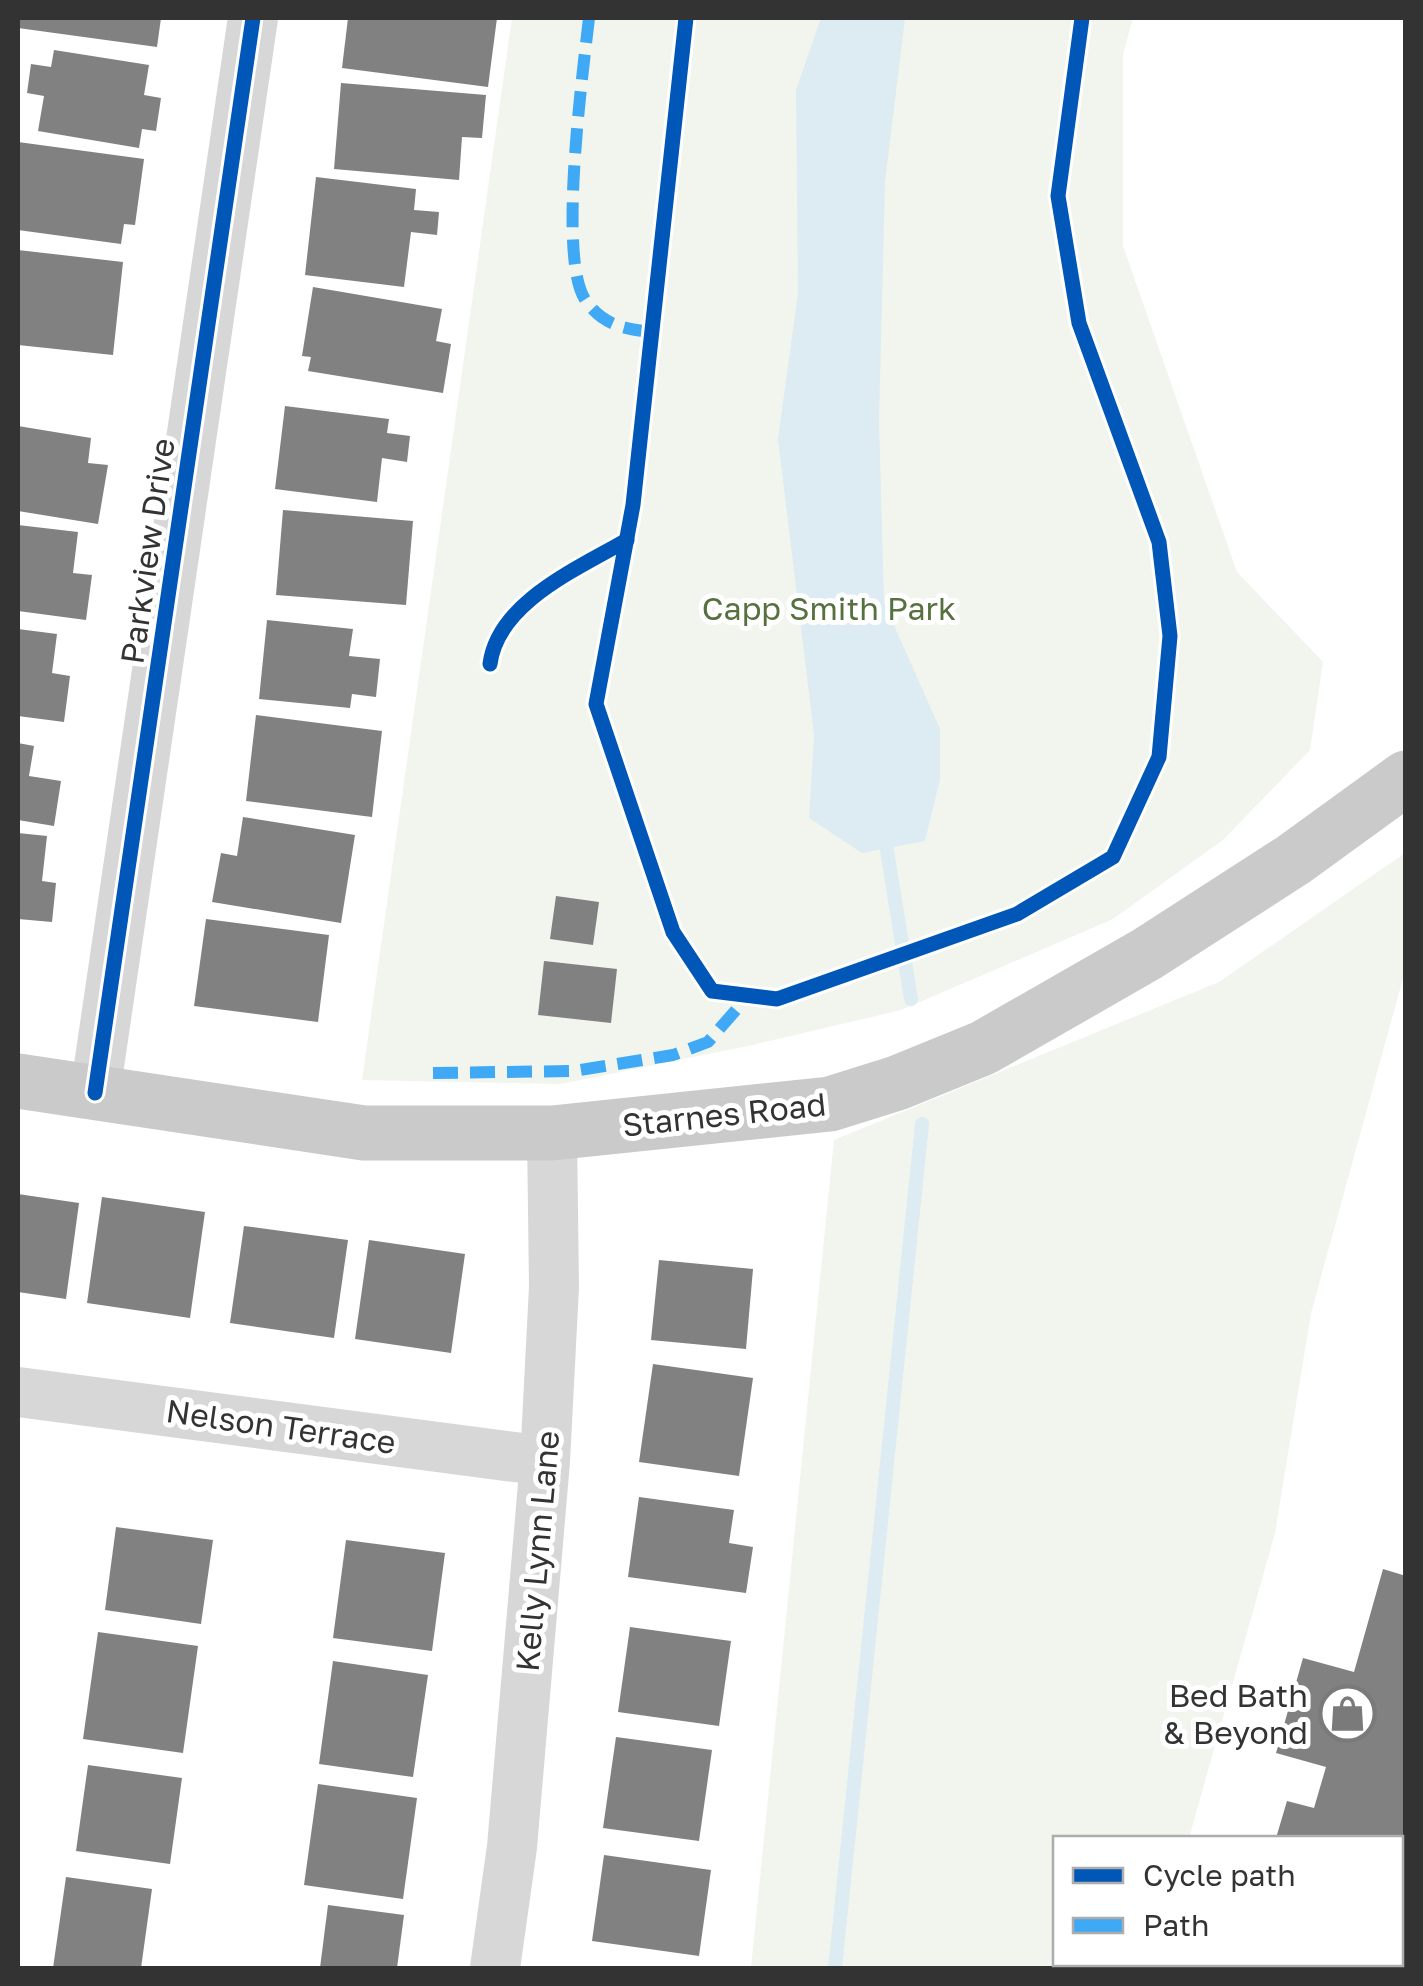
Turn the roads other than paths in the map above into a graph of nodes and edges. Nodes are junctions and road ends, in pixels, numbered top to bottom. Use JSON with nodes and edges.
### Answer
{"nodes":[{"id":1,"x":254,"y":18,"type":"edge"},
{"id":2,"x":1406,"y":778,"type":"edge"},
{"id":3,"x":18,"y":1082,"type":"edge"},
{"id":4,"x":95,"y":1093,"type":"junction"},
{"id":5,"x":552,"y":1133,"type":"junction"},
{"id":6,"x":19,"y":1403,"type":"edge"},
{"id":7,"x":545,"y":1461,"type":"junction"},
{"id":8,"x":494,"y":1968,"type":"edge"}],
"edges":[{"from":1,"to":4,"type":"street","name":"Parkview Drive"},
{"from":2,"to":5,"type":"main road","name":"Starnes Road"},
{"from":3,"to":4,"type":"main road","name":"Starnes Road"},
{"from":4,"to":5,"type":"main road","name":"Starnes Road"},
{"from":5,"to":7,"type":"street","name":"Kelly Lynn Lane"},
{"from":6,"to":7,"type":"street","name":"Nelson Terrace"},
{"from":7,"to":8,"type":"street","name":"Kelly Lynn Lane"}]}
